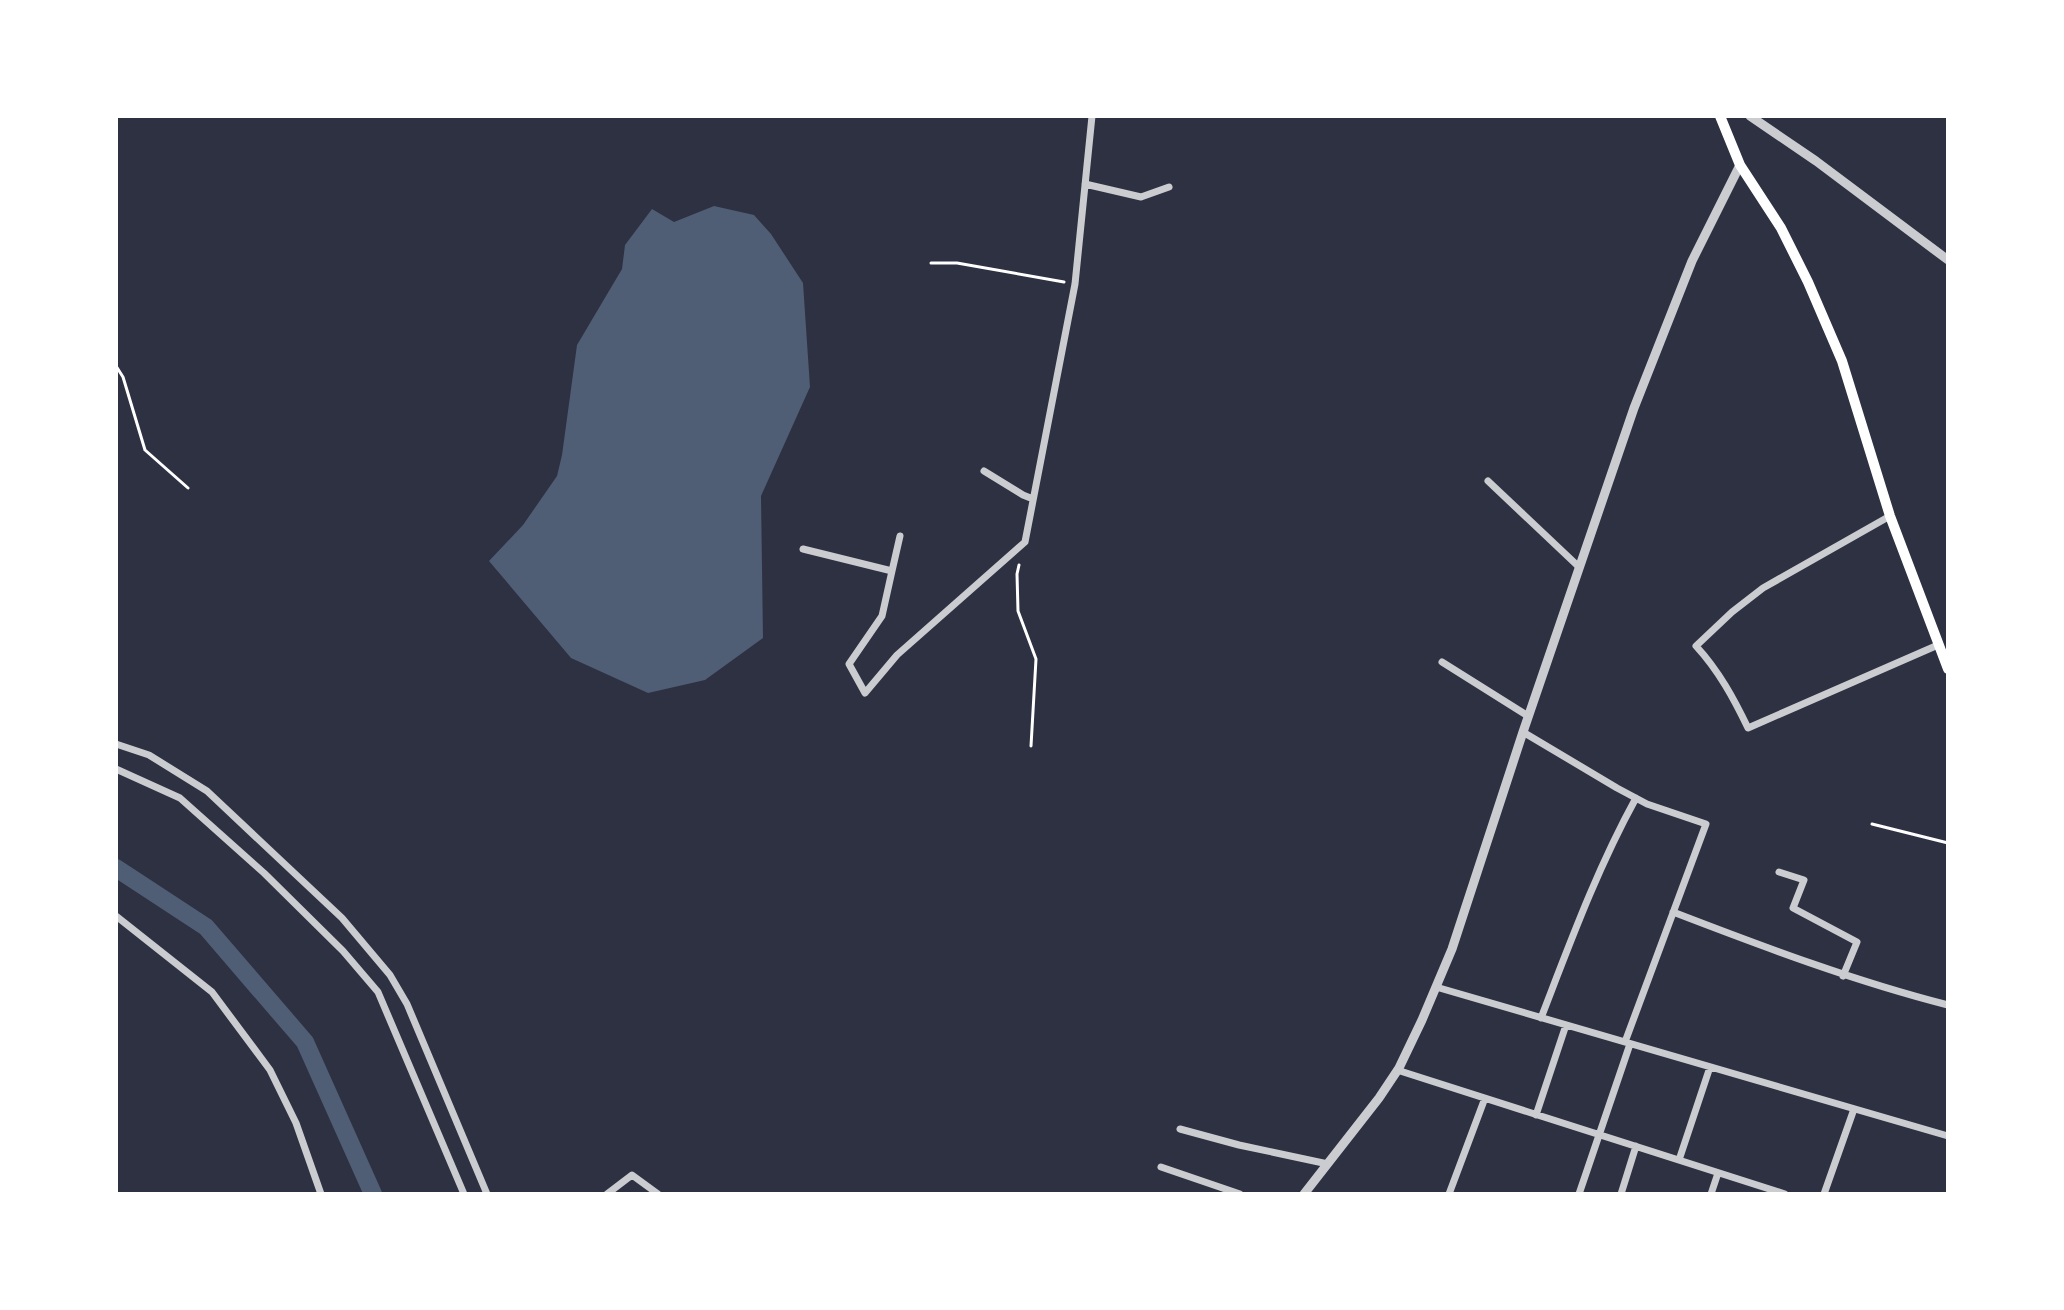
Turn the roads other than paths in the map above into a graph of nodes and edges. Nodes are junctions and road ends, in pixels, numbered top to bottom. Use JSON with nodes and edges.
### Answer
{"nodes":[{"id":1,"x":1092,"y":116,"type":"edge"},
{"id":2,"x":1720,"y":116,"type":"edge"},
{"id":3,"x":1750,"y":116,"type":"edge"},
{"id":4,"x":1740,"y":165,"type":"junction"},
{"id":5,"x":1085,"y":184,"type":"junction"},
{"id":6,"x":1169,"y":187,"type":"dead end"},
{"id":7,"x":1948,"y":260,"type":"edge"},
{"id":8,"x":984,"y":471,"type":"dead end"},
{"id":9,"x":1488,"y":481,"type":"dead end"},
{"id":10,"x":1033,"y":499,"type":"junction"},
{"id":11,"x":1890,"y":516,"type":"junction"},
{"id":12,"x":900,"y":536,"type":"dead end"},
{"id":13,"x":803,"y":549,"type":"dead end"},
{"id":14,"x":1579,"y":567,"type":"junction"},
{"id":15,"x":892,"y":571,"type":"junction"},
{"id":16,"x":1938,"y":645,"type":"junction"},
{"id":17,"x":1442,"y":662,"type":"dead end"},
{"id":18,"x":1948,"y":669,"type":"edge"},
{"id":19,"x":1528,"y":716,"type":"junction"},
{"id":20,"x":1523,"y":732,"type":"junction"},
{"id":21,"x":116,"y":744,"type":"edge"},
{"id":22,"x":116,"y":769,"type":"edge"},
{"id":23,"x":1636,"y":798,"type":"junction"},
{"id":24,"x":1779,"y":872,"type":"dead end"},
{"id":25,"x":1673,"y":912,"type":"junction"},
{"id":26,"x":116,"y":916,"type":"edge"},
{"id":27,"x":1843,"y":976,"type":"junction"},
{"id":28,"x":1436,"y":987,"type":"junction"},
{"id":29,"x":1948,"y":1005,"type":"edge"},
{"id":30,"x":1541,"y":1018,"type":"junction"},
{"id":31,"x":1566,"y":1025,"type":"junction"},
{"id":32,"x":1628,"y":1043,"type":"junction"},
{"id":33,"x":1710,"y":1067,"type":"junction"},
{"id":34,"x":1397,"y":1070,"type":"junction"},
{"id":35,"x":1485,"y":1098,"type":"junction"},
{"id":36,"x":1854,"y":1109,"type":"junction"},
{"id":37,"x":1536,"y":1115,"type":"junction"},
{"id":38,"x":1180,"y":1129,"type":"dead end"},
{"id":39,"x":1599,"y":1135,"type":"junction"},
{"id":40,"x":1948,"y":1136,"type":"edge"},
{"id":41,"x":1636,"y":1146,"type":"junction"},
{"id":42,"x":1679,"y":1160,"type":"junction"},
{"id":43,"x":1328,"y":1164,"type":"junction"},
{"id":44,"x":1161,"y":1167,"type":"dead end"},
{"id":45,"x":1718,"y":1173,"type":"junction"},
{"id":46,"x":1306,"y":1192,"type":"edge"},
{"id":47,"x":321,"y":1194,"type":"edge"},
{"id":48,"x":464,"y":1194,"type":"edge"},
{"id":49,"x":487,"y":1194,"type":"edge"},
{"id":50,"x":607,"y":1194,"type":"edge"},
{"id":51,"x":658,"y":1194,"type":"edge"},
{"id":52,"x":1240,"y":1194,"type":"edge"},
{"id":53,"x":1449,"y":1194,"type":"edge"},
{"id":54,"x":1579,"y":1194,"type":"edge"},
{"id":55,"x":1621,"y":1194,"type":"edge"},
{"id":56,"x":1711,"y":1194,"type":"edge"},
{"id":57,"x":1785,"y":1194,"type":"edge"},
{"id":58,"x":1824,"y":1194,"type":"edge"}],
"edges":[{"from":1,"to":5,"type":"street"},
{"from":2,"to":4,"type":"main road"},
{"from":3,"to":7,"type":"street"},
{"from":4,"to":11,"type":"main road"},
{"from":4,"to":14,"type":"street"},
{"from":5,"to":6,"type":"street"},
{"from":5,"to":10,"type":"street"},
{"from":8,"to":10,"type":"street"},
{"from":9,"to":14,"type":"street"},
{"from":10,"to":15,"type":"street"},
{"from":11,"to":16,"type":"main road"},
{"from":11,"to":16,"type":"street"},
{"from":12,"to":15,"type":"street"},
{"from":13,"to":15,"type":"street"},
{"from":14,"to":19,"type":"street"},
{"from":16,"to":18,"type":"main road"},
{"from":17,"to":19,"type":"street"},
{"from":19,"to":20,"type":"street"},
{"from":20,"to":23,"type":"street"},
{"from":20,"to":28,"type":"street"},
{"from":21,"to":49,"type":"street"},
{"from":22,"to":48,"type":"street"},
{"from":23,"to":25,"type":"street"},
{"from":23,"to":30,"type":"street"},
{"from":24,"to":27,"type":"street"},
{"from":25,"to":27,"type":"street"},
{"from":25,"to":32,"type":"street"},
{"from":26,"to":47,"type":"street"},
{"from":27,"to":29,"type":"street"},
{"from":28,"to":30,"type":"street"},
{"from":28,"to":34,"type":"street"},
{"from":30,"to":31,"type":"street"},
{"from":31,"to":32,"type":"street"},
{"from":31,"to":37,"type":"street"},
{"from":32,"to":33,"type":"street"},
{"from":32,"to":39,"type":"street"},
{"from":33,"to":36,"type":"street"},
{"from":33,"to":42,"type":"street"},
{"from":34,"to":35,"type":"street"},
{"from":34,"to":43,"type":"street"},
{"from":35,"to":37,"type":"street"},
{"from":35,"to":53,"type":"street"},
{"from":36,"to":40,"type":"street"},
{"from":36,"to":58,"type":"street"},
{"from":37,"to":39,"type":"street"},
{"from":38,"to":43,"type":"street"},
{"from":39,"to":41,"type":"street"},
{"from":39,"to":54,"type":"street"},
{"from":41,"to":42,"type":"street"},
{"from":41,"to":55,"type":"street"},
{"from":42,"to":45,"type":"street"},
{"from":43,"to":46,"type":"street"},
{"from":44,"to":52,"type":"street"},
{"from":45,"to":56,"type":"street"},
{"from":45,"to":57,"type":"street"},
{"from":50,"to":51,"type":"street"}]}
